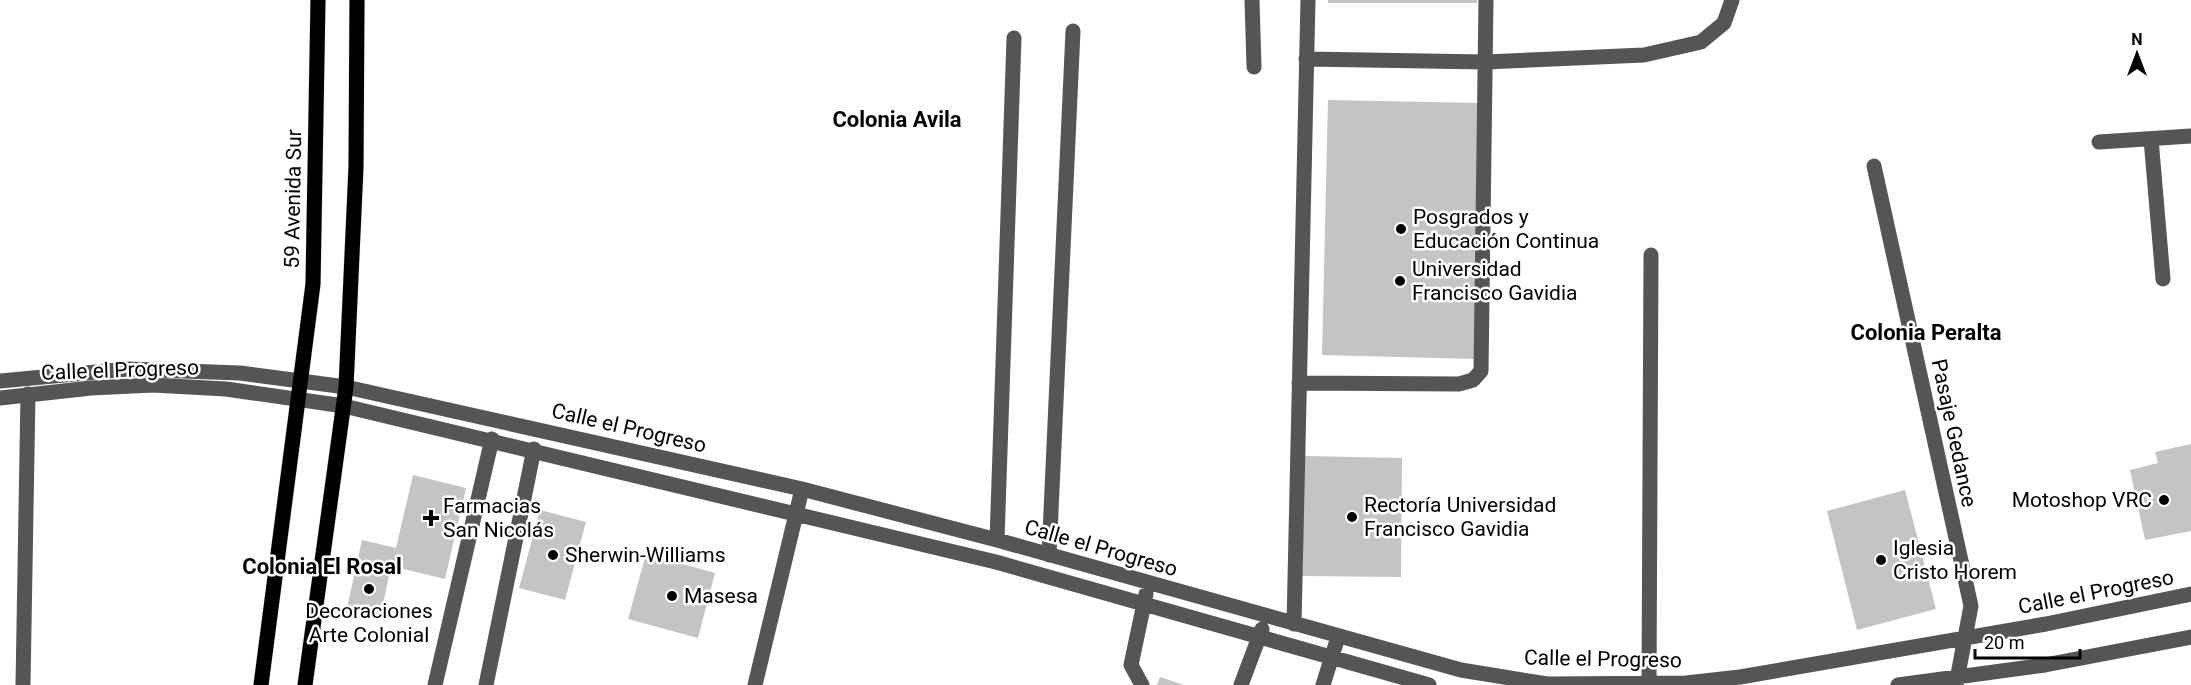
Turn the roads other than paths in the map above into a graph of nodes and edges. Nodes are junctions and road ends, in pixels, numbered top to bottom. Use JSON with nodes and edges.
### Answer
{"nodes":[{"id":1,"x":318,"y":0,"type":"edge"},
{"id":2,"x":357,"y":0,"type":"edge"},
{"id":3,"x":1252,"y":0,"type":"edge"},
{"id":4,"x":1308,"y":0,"type":"edge"},
{"id":5,"x":1486,"y":0,"type":"edge"},
{"id":6,"x":1732,"y":0,"type":"edge"},
{"id":7,"x":1073,"y":31,"type":"dead end"},
{"id":8,"x":1014,"y":38,"type":"dead end"},
{"id":9,"x":1306,"y":60,"type":"junction"},
{"id":10,"x":1485,"y":62,"type":"junction"},
{"id":11,"x":1254,"y":67,"type":"dead end"},
{"id":12,"x":2191,"y":136,"type":"edge"},
{"id":13,"x":2151,"y":139,"type":"junction"},
{"id":14,"x":2099,"y":142,"type":"dead end"},
{"id":15,"x":1874,"y":166,"type":"dead end"},
{"id":16,"x":1651,"y":255,"type":"dead end"},
{"id":17,"x":2163,"y":279,"type":"dead end"},
{"id":18,"x":299,"y":380,"type":"junction"},
{"id":19,"x":0,"y":381,"type":"edge"},
{"id":20,"x":1299,"y":382,"type":"junction"},
{"id":21,"x":346,"y":387,"type":"junction"},
{"id":22,"x":28,"y":394,"type":"junction"},
{"id":23,"x":0,"y":398,"type":"edge"},
{"id":24,"x":297,"y":398,"type":"junction"},
{"id":25,"x":344,"y":406,"type":"junction"},
{"id":26,"x":492,"y":439,"type":"junction"},
{"id":27,"x":534,"y":449,"type":"junction"},
{"id":28,"x":802,"y":489,"type":"junction"},
{"id":29,"x":797,"y":512,"type":"junction"},
{"id":30,"x":997,"y":540,"type":"junction"},
{"id":31,"x":1048,"y":555,"type":"junction"},
{"id":32,"x":1150,"y":583,"type":"junction"},
{"id":33,"x":2191,"y":594,"type":"edge"},
{"id":34,"x":1142,"y":604,"type":"junction"},
{"id":35,"x":1265,"y":616,"type":"junction"},
{"id":36,"x":1293,"y":624,"type":"junction"},
{"id":37,"x":1338,"y":637,"type":"junction"},
{"id":38,"x":2191,"y":637,"type":"edge"},
{"id":39,"x":1260,"y":638,"type":"junction"},
{"id":40,"x":1964,"y":638,"type":"junction"},
{"id":41,"x":1331,"y":659,"type":"junction"},
{"id":42,"x":1956,"y":681,"type":"edge"},
{"id":43,"x":1648,"y":684,"type":"edge"},
{"id":44,"x":23,"y":685,"type":"edge"},
{"id":45,"x":261,"y":685,"type":"edge"},
{"id":46,"x":305,"y":685,"type":"edge"},
{"id":47,"x":435,"y":685,"type":"edge"},
{"id":48,"x":486,"y":685,"type":"edge"},
{"id":49,"x":755,"y":685,"type":"edge"},
{"id":50,"x":1142,"y":685,"type":"edge"},
{"id":51,"x":1241,"y":685,"type":"edge"},
{"id":52,"x":1323,"y":685,"type":"edge"},
{"id":53,"x":1429,"y":685,"type":"edge"},
{"id":54,"x":1898,"y":685,"type":"edge"}],
"edges":[{"from":1,"to":18,"type":"main road","name":"59 Avenida Sur"},
{"from":2,"to":21,"type":"main road"},
{"from":3,"to":11,"type":"street"},
{"from":4,"to":9,"type":"street"},
{"from":5,"to":10,"type":"street"},
{"from":6,"to":10,"type":"street"},
{"from":7,"to":31,"type":"street"},
{"from":8,"to":30,"type":"street"},
{"from":9,"to":10,"type":"street"},
{"from":9,"to":20,"type":"street"},
{"from":10,"to":20,"type":"street"},
{"from":12,"to":13,"type":"street"},
{"from":13,"to":14,"type":"street"},
{"from":13,"to":17,"type":"street"},
{"from":15,"to":40,"type":"street","name":"Pasaje Gedance"},
{"from":16,"to":43,"type":"street"},
{"from":18,"to":19,"type":"street","name":"Calle el Progreso"},
{"from":18,"to":21,"type":"street","name":"Calle el Progreso"},
{"from":18,"to":24,"type":"main road","name":"59 Avenida Sur"},
{"from":20,"to":36,"type":"street"},
{"from":21,"to":25,"type":"main road"},
{"from":21,"to":28,"type":"street","name":"Calle el Progreso"},
{"from":22,"to":23,"type":"street","name":"Calle el Progreso"},
{"from":22,"to":24,"type":"street","name":"Calle el Progreso"},
{"from":22,"to":44,"type":"street"},
{"from":24,"to":25,"type":"street","name":"Calle el Progreso"},
{"from":24,"to":45,"type":"main road","name":"59 Avenida Sur"},
{"from":25,"to":26,"type":"street","name":"Calle el Progreso"},
{"from":25,"to":46,"type":"main road"},
{"from":26,"to":27,"type":"street","name":"Calle el Progreso"},
{"from":26,"to":47,"type":"street"},
{"from":27,"to":29,"type":"street","name":"Calle el Progreso"},
{"from":27,"to":48,"type":"street"},
{"from":28,"to":29,"type":"street"},
{"from":28,"to":30,"type":"street","name":"Calle el Progreso"},
{"from":29,"to":34,"type":"street","name":"Calle el Progreso"},
{"from":29,"to":49,"type":"street"},
{"from":30,"to":31,"type":"street","name":"Calle el Progreso"},
{"from":31,"to":32,"type":"street","name":"Calle el Progreso"},
{"from":32,"to":34,"type":"street"},
{"from":32,"to":35,"type":"street","name":"Calle el Progreso"},
{"from":33,"to":40,"type":"street","name":"Calle el Progreso"},
{"from":34,"to":39,"type":"street","name":"Calle el Progreso"},
{"from":34,"to":50,"type":"street"},
{"from":35,"to":36,"type":"street","name":"Calle el Progreso"},
{"from":35,"to":39,"type":"street"},
{"from":36,"to":37,"type":"street","name":"Calle el Progreso"},
{"from":37,"to":41,"type":"street"},
{"from":37,"to":43,"type":"street","name":"Calle el Progreso"},
{"from":38,"to":42,"type":"street"},
{"from":39,"to":41,"type":"street","name":"Calle el Progreso"},
{"from":39,"to":51,"type":"street"},
{"from":40,"to":42,"type":"street","name":"Pasaje Gedance"},
{"from":40,"to":43,"type":"street","name":"Calle el Progreso"},
{"from":41,"to":52,"type":"street"},
{"from":41,"to":53,"type":"street","name":"Calle el Progreso"},
{"from":42,"to":54,"type":"street"}]}
